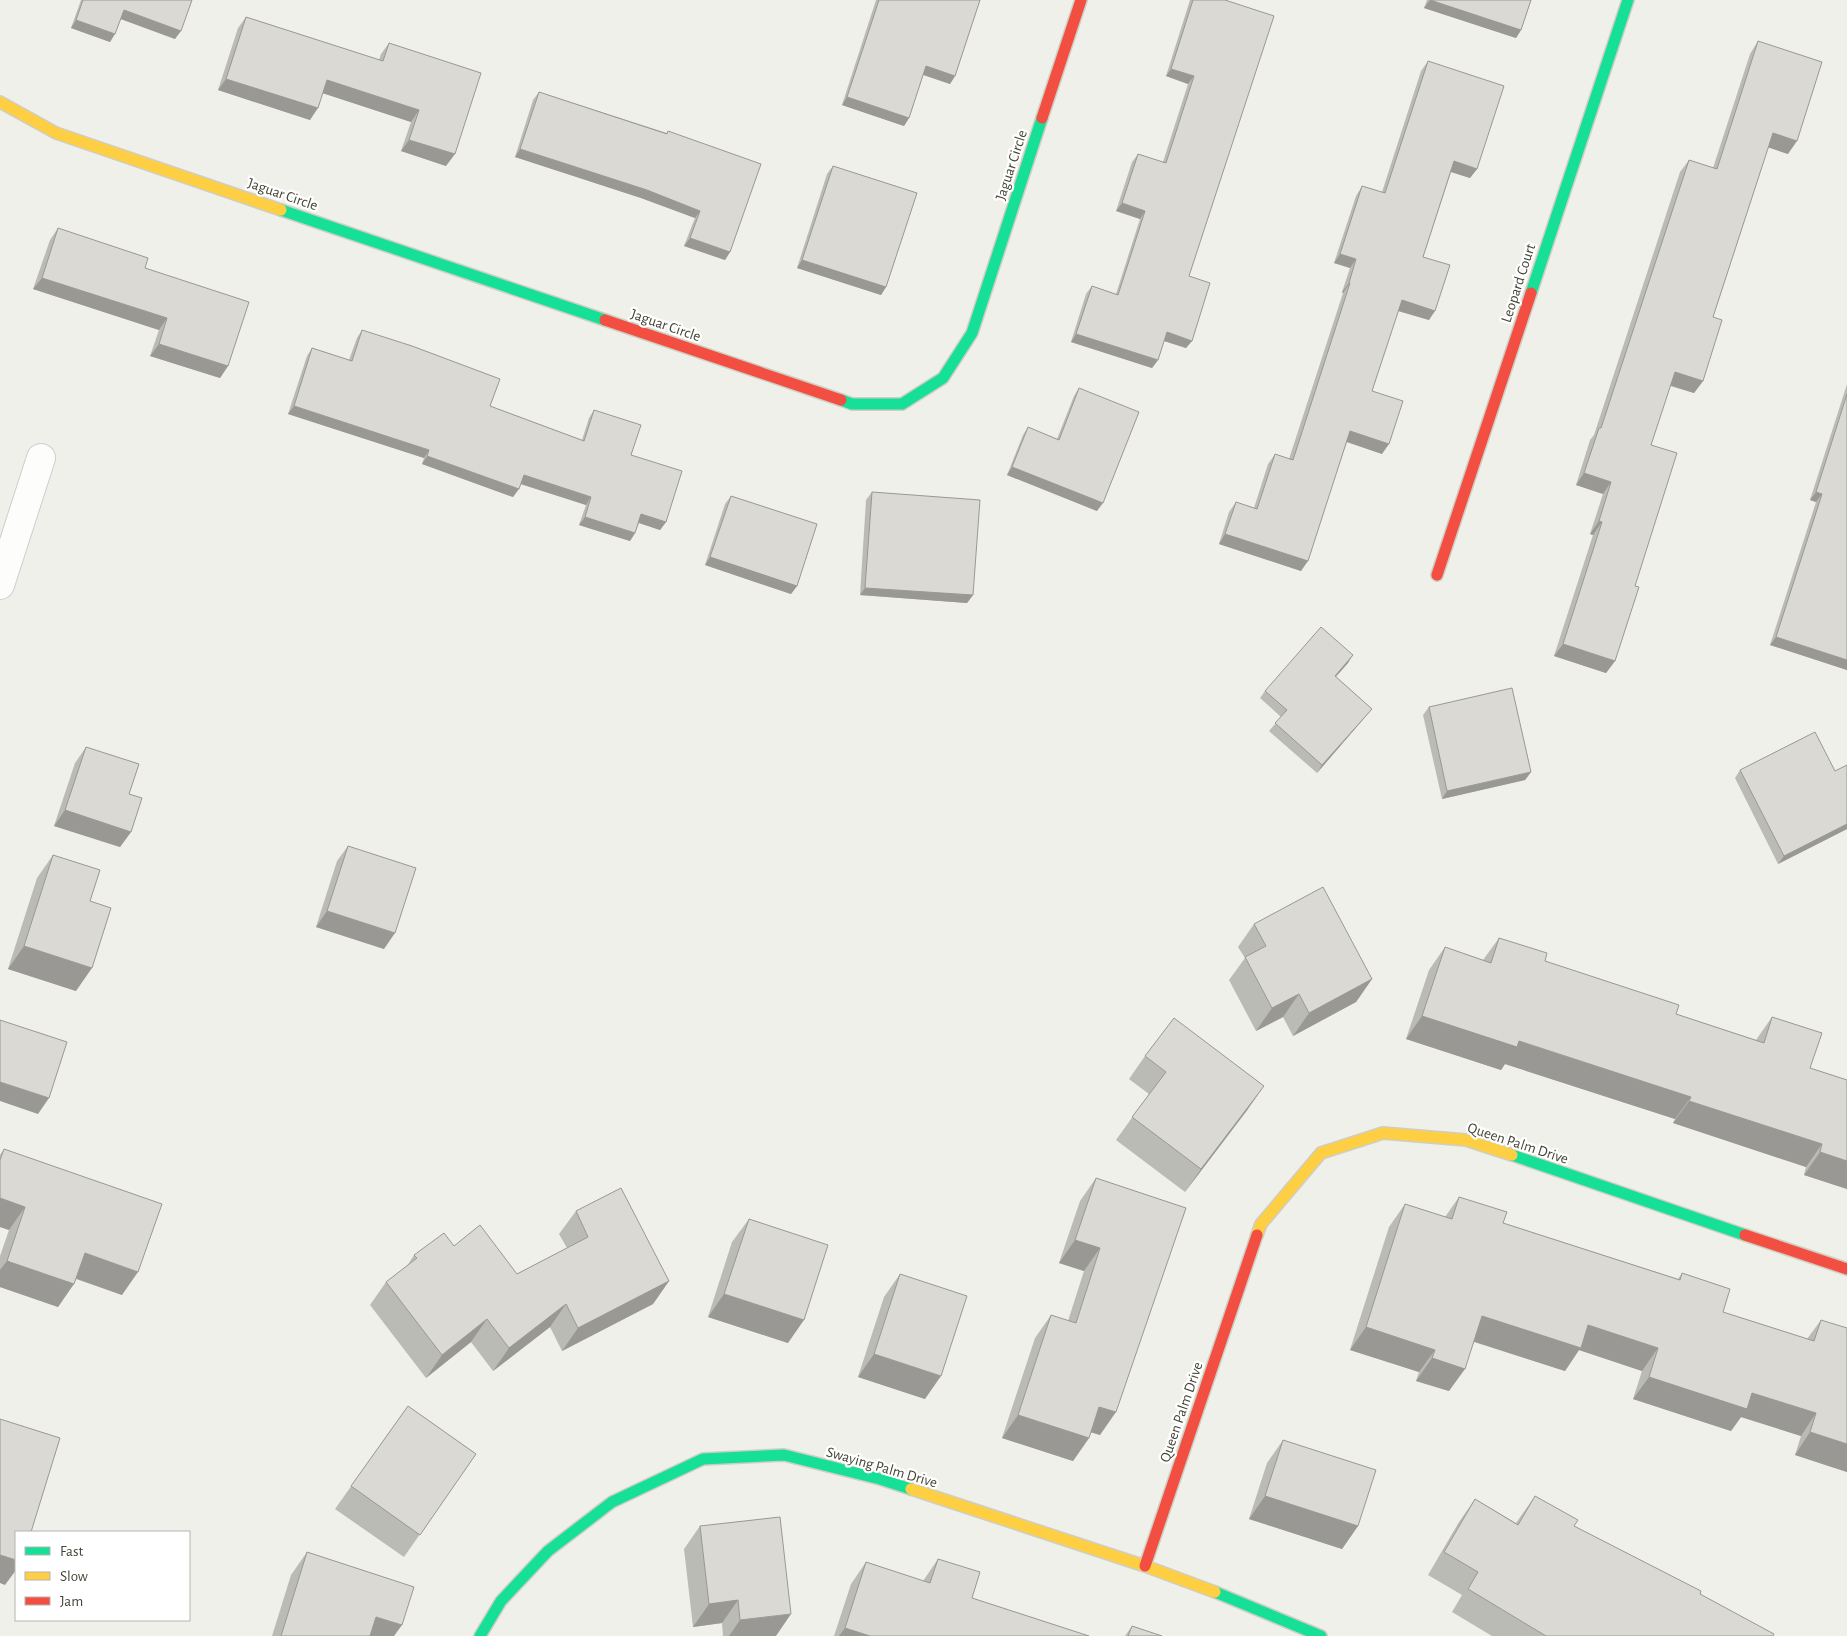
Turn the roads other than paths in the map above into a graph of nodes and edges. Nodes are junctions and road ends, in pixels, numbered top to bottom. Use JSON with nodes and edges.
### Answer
{"nodes":[{"id":1,"x":1081,"y":0,"type":"edge"},
{"id":2,"x":1628,"y":0,"type":"edge"},
{"id":3,"x":0,"y":102,"type":"edge"},
{"id":4,"x":41,"y":458,"type":"dead end"},
{"id":5,"x":1437,"y":575,"type":"dead end"},
{"id":6,"x":0,"y":585,"type":"edge"},
{"id":7,"x":1847,"y":1269,"type":"edge"},
{"id":8,"x":1145,"y":1566,"type":"junction"},
{"id":9,"x":480,"y":1636,"type":"edge"},
{"id":10,"x":1321,"y":1636,"type":"edge"}],
"edges":[{"from":1,"to":3,"type":"street","name":"Jaguar Circle"},
{"from":2,"to":5,"type":"street","name":"Leopard Court"},
{"from":4,"to":6,"type":"street"},
{"from":7,"to":8,"type":"street","name":"Queen Palm Drive"},
{"from":8,"to":9,"type":"street","name":"Swaying Palm Drive"},
{"from":8,"to":10,"type":"street","name":"Swaying Palm Drive"}]}
